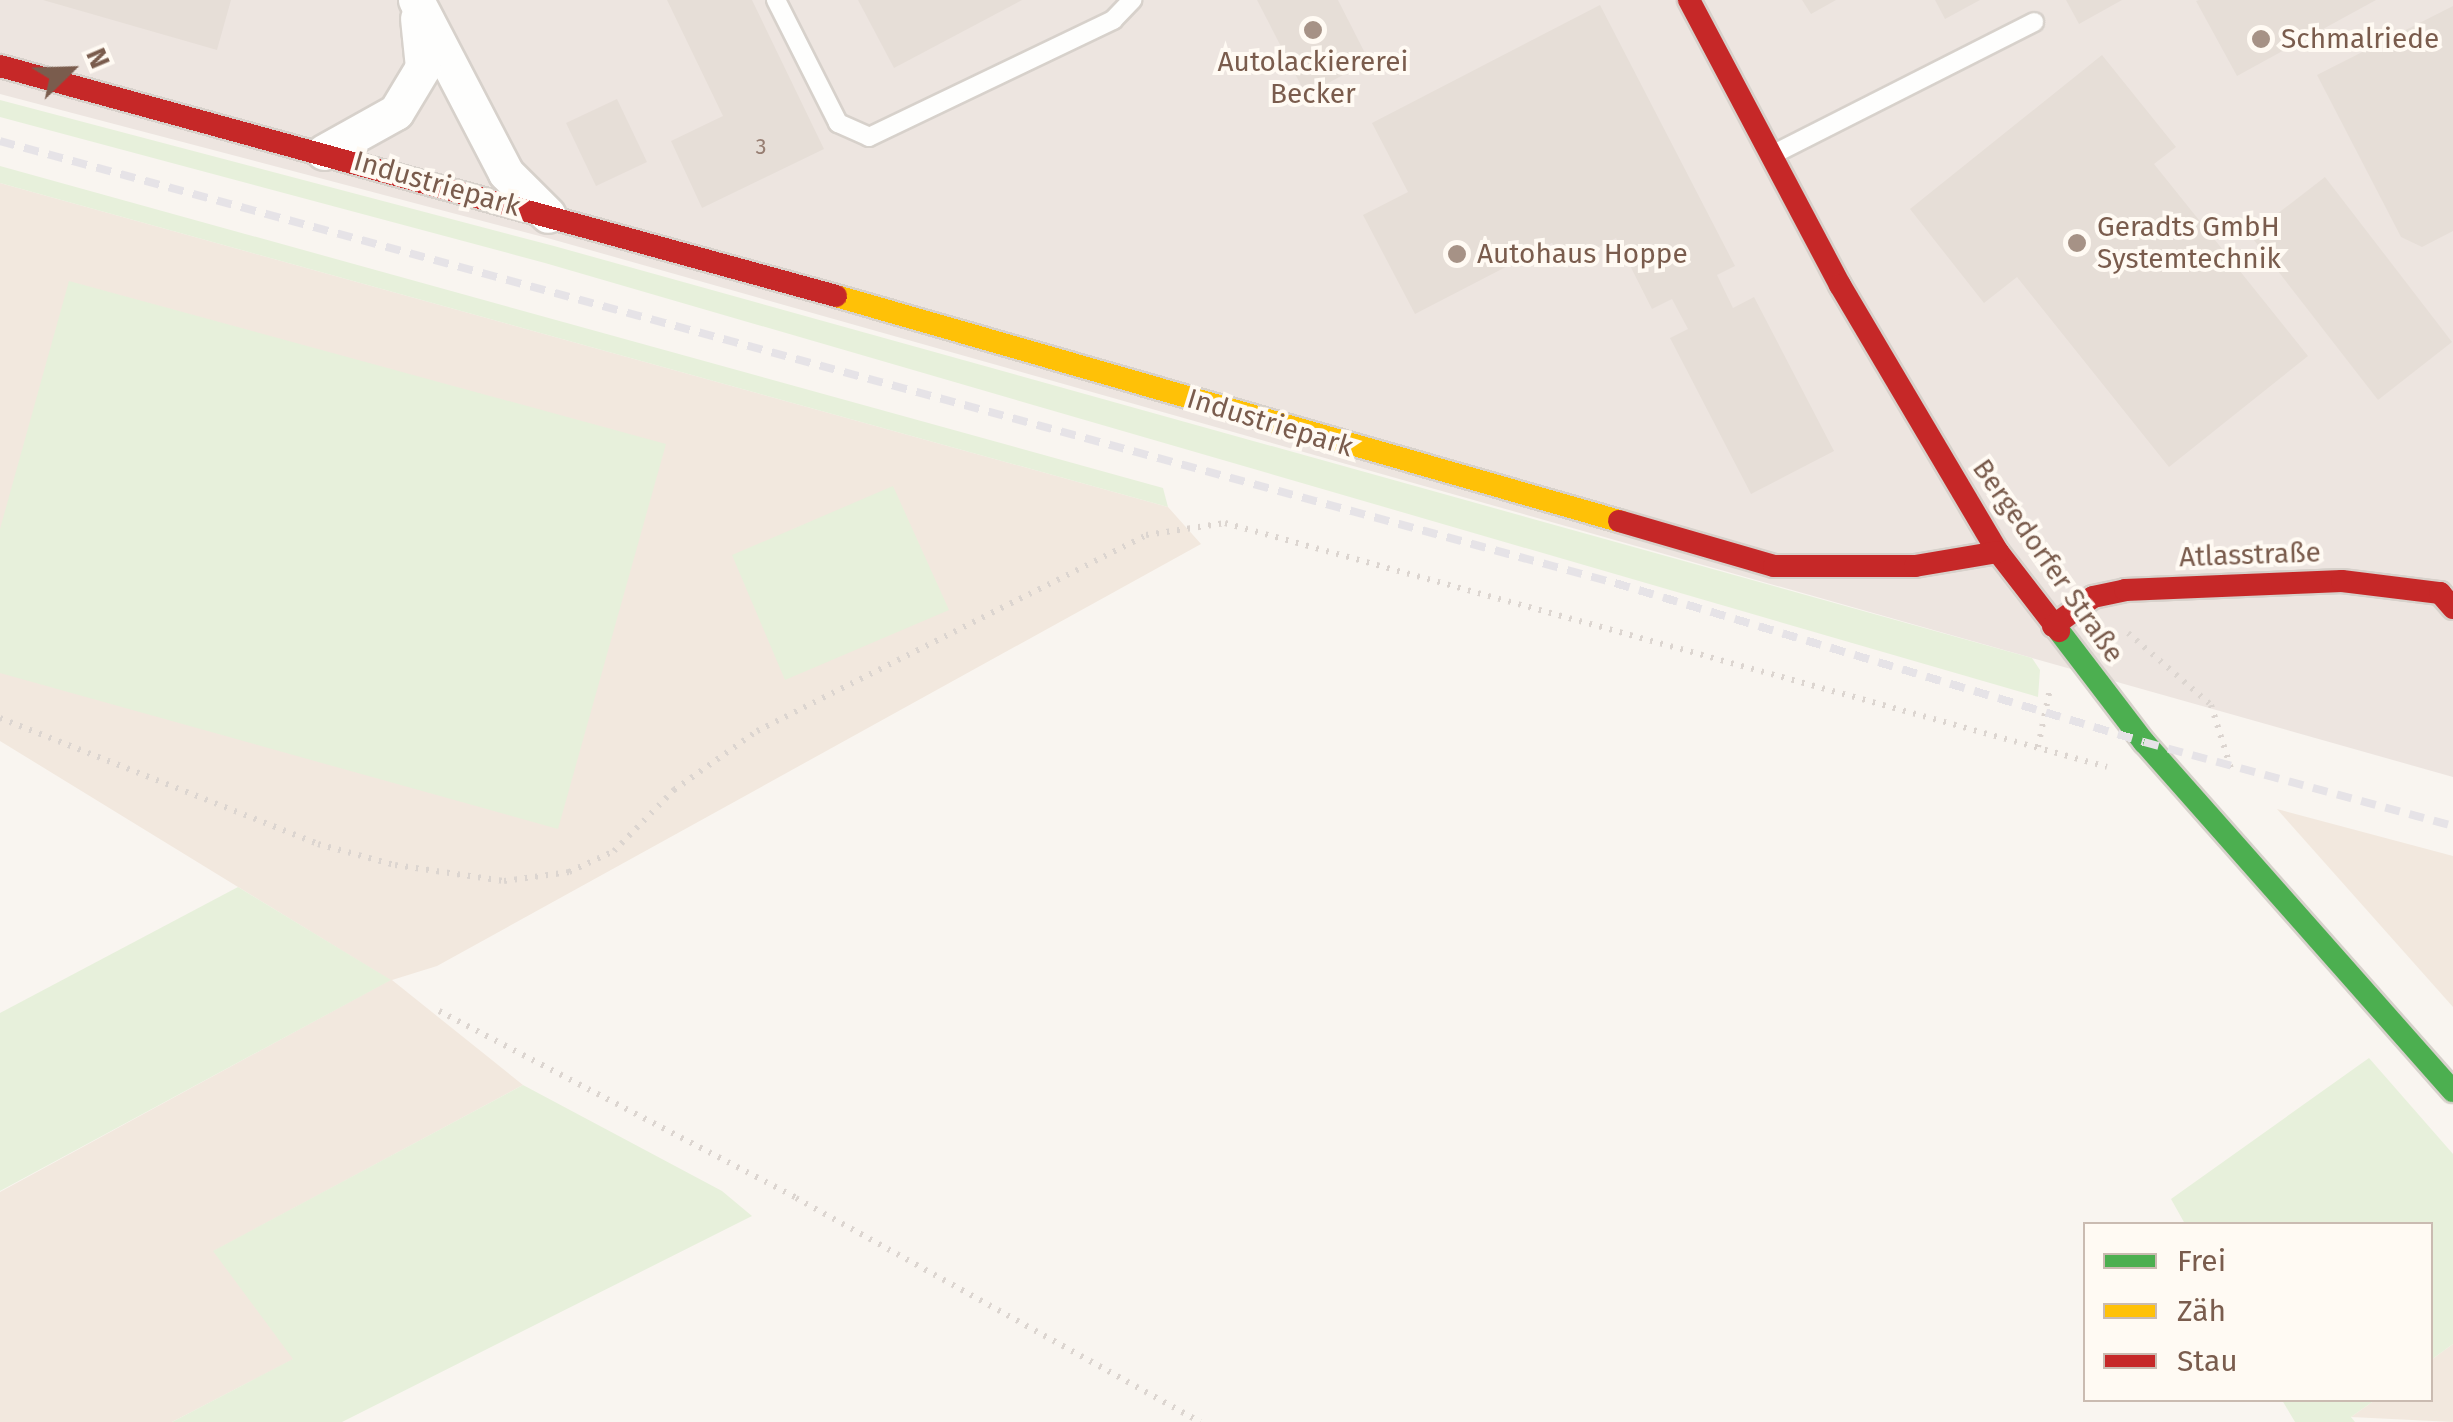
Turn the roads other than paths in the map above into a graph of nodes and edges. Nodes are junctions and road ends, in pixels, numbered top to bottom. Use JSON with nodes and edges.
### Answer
{"nodes":[{"id":1,"x":416,"y":0,"type":"edge"},
{"id":2,"x":776,"y":0,"type":"edge"},
{"id":3,"x":1132,"y":0,"type":"edge"},
{"id":4,"x":1690,"y":0,"type":"edge"},
{"id":5,"x":2034,"y":22,"type":"dead end"},
{"id":6,"x":0,"y":66,"type":"edge"},
{"id":7,"x":324,"y":152,"type":"junction"},
{"id":8,"x":1772,"y":155,"type":"junction"},
{"id":9,"x":550,"y":217,"type":"junction"},
{"id":10,"x":1998,"y":552,"type":"junction"},
{"id":11,"x":2449,"y":594,"type":"edge"},
{"id":12,"x":2053,"y":626,"type":"junction"},
{"id":13,"x":2453,"y":1091,"type":"edge"}],
"edges":[{"from":1,"to":7,"type":"street","name":"Industriepark"},
{"from":1,"to":9,"type":"street","name":"Industriepark"},
{"from":2,"to":3,"type":"lane"},
{"from":4,"to":8,"type":"street","name":"Bergedorfer Straße"},
{"from":5,"to":8,"type":"lane"},
{"from":6,"to":7,"type":"street","name":"Industriepark"},
{"from":7,"to":9,"type":"street","name":"Industriepark"},
{"from":8,"to":10,"type":"street","name":"Bergedorfer Straße"},
{"from":9,"to":10,"type":"street","name":"Industriepark"},
{"from":10,"to":12,"type":"street","name":"Bergedorfer Straße"},
{"from":11,"to":12,"type":"street","name":"Atlasstraße"},
{"from":12,"to":13,"type":"street","name":"Bergedorfer Straße"}]}
